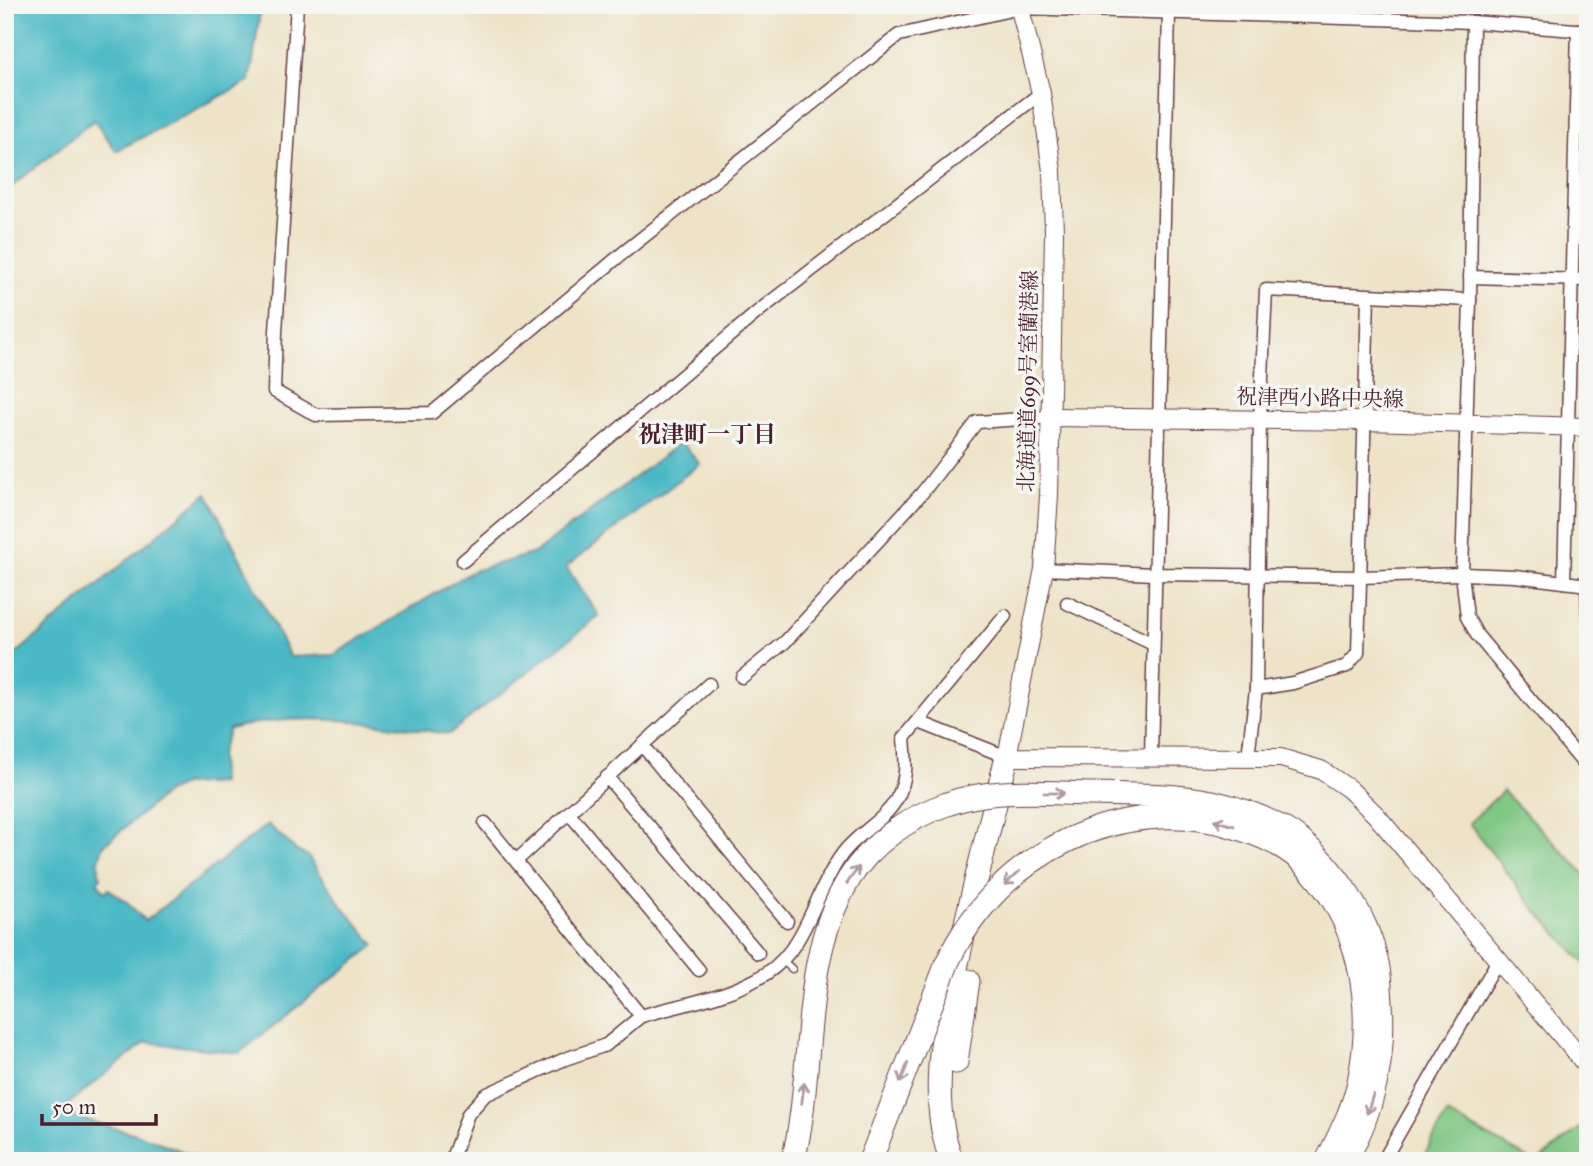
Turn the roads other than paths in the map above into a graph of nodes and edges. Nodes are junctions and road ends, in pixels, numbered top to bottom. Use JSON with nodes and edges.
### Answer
{"nodes":[{"id":1,"x":297,"y":5,"type":"edge"},
{"id":2,"x":1019,"y":7,"type":"edge"},
{"id":3,"x":1192,"y":9,"type":"edge"},
{"id":4,"x":1302,"y":11,"type":"edge"},
{"id":5,"x":1169,"y":12,"type":"junction"},
{"id":6,"x":1350,"y":12,"type":"edge"},
{"id":7,"x":1473,"y":22,"type":"junction"},
{"id":8,"x":1583,"y":31,"type":"edge"},
{"id":9,"x":1041,"y":93,"type":"junction"},
{"id":10,"x":1470,"y":277,"type":"junction"},
{"id":11,"x":1573,"y":280,"type":"junction"},
{"id":12,"x":1588,"y":280,"type":"edge"},
{"id":13,"x":1368,"y":296,"type":"junction"},
{"id":14,"x":1470,"y":300,"type":"junction"},
{"id":15,"x":1051,"y":416,"type":"junction"},
{"id":16,"x":1160,"y":418,"type":"junction"},
{"id":17,"x":1260,"y":420,"type":"junction"},
{"id":18,"x":1364,"y":421,"type":"junction"},
{"id":19,"x":1465,"y":425,"type":"junction"},
{"id":20,"x":1569,"y":427,"type":"junction"},
{"id":21,"x":1588,"y":427,"type":"edge"},
{"id":22,"x":463,"y":561,"type":"dead end"},
{"id":23,"x":1044,"y":569,"type":"junction"},
{"id":24,"x":1462,"y":573,"type":"junction"},
{"id":25,"x":1154,"y":574,"type":"junction"},
{"id":26,"x":1257,"y":575,"type":"junction"},
{"id":27,"x":1360,"y":578,"type":"junction"},
{"id":28,"x":1564,"y":582,"type":"junction"},
{"id":29,"x":1587,"y":585,"type":"edge"},
{"id":30,"x":1067,"y":603,"type":"dead end"},
{"id":31,"x":1588,"y":614,"type":"edge"},
{"id":32,"x":1004,"y":616,"type":"dead end"},
{"id":33,"x":1153,"y":644,"type":"junction"},
{"id":34,"x":742,"y":677,"type":"dead end"},
{"id":35,"x":709,"y":684,"type":"dead end"},
{"id":36,"x":1256,"y":689,"type":"junction"},
{"id":37,"x":919,"y":722,"type":"junction"},
{"id":38,"x":642,"y":745,"type":"junction"},
{"id":39,"x":1151,"y":756,"type":"junction"},
{"id":40,"x":1007,"y":757,"type":"junction"},
{"id":41,"x":1248,"y":757,"type":"junction"},
{"id":42,"x":1588,"y":769,"type":"edge"},
{"id":43,"x":607,"y":778,"type":"junction"},
{"id":44,"x":569,"y":813,"type":"junction"},
{"id":45,"x":485,"y":823,"type":"dead end"},
{"id":46,"x":516,"y":861,"type":"junction"},
{"id":47,"x":787,"y":920,"type":"dead end"},
{"id":48,"x":758,"y":953,"type":"dead end"},
{"id":49,"x":1497,"y":962,"type":"junction"},
{"id":50,"x":699,"y":970,"type":"dead end"},
{"id":51,"x":641,"y":1016,"type":"junction"},
{"id":52,"x":1588,"y":1067,"type":"edge"},
{"id":53,"x":451,"y":1161,"type":"edge"},
{"id":54,"x":793,"y":1161,"type":"edge"},
{"id":55,"x":870,"y":1161,"type":"edge"},
{"id":56,"x":952,"y":1161,"type":"edge"},
{"id":57,"x":968,"y":1161,"type":"edge"},
{"id":58,"x":1327,"y":1161,"type":"edge"},
{"id":59,"x":1345,"y":1161,"type":"edge"},
{"id":60,"x":1384,"y":1161,"type":"edge"}],
"edges":[{"from":1,"to":2,"type":"street"},
{"from":2,"to":5,"type":"street"},
{"from":2,"to":9,"type":"main road","name":"北海道道699号室蘭港線"},
{"from":3,"to":4,"type":"street"},
{"from":3,"to":5,"type":"street"},
{"from":4,"to":6,"type":"street"},
{"from":5,"to":16,"type":"street"},
{"from":6,"to":7,"type":"street"},
{"from":7,"to":8,"type":"street"},
{"from":7,"to":10,"type":"street"},
{"from":8,"to":11,"type":"street"},
{"from":9,"to":15,"type":"main road","name":"北海道道699号室蘭港線"},
{"from":9,"to":22,"type":"street"},
{"from":10,"to":11,"type":"street"},
{"from":10,"to":14,"type":"street"},
{"from":11,"to":12,"type":"street"},
{"from":11,"to":20,"type":"street"},
{"from":13,"to":14,"type":"street"},
{"from":13,"to":17,"type":"street"},
{"from":13,"to":18,"type":"street"},
{"from":14,"to":19,"type":"street"},
{"from":15,"to":16,"type":"main road","name":"祝津西小路中央線"},
{"from":15,"to":23,"type":"main road","name":"北海道道699号室蘭港線"},
{"from":15,"to":34,"type":"street"},
{"from":16,"to":17,"type":"main road","name":"祝津西小路中央線"},
{"from":16,"to":25,"type":"street"},
{"from":17,"to":18,"type":"main road","name":"祝津西小路中央線"},
{"from":17,"to":26,"type":"street"},
{"from":18,"to":19,"type":"main road","name":"祝津西小路中央線"},
{"from":18,"to":27,"type":"street"},
{"from":19,"to":20,"type":"main road","name":"祝津西小路中央線"},
{"from":19,"to":24,"type":"street"},
{"from":20,"to":21,"type":"main road","name":"祝津西小路中央線"},
{"from":20,"to":28,"type":"street"},
{"from":23,"to":25,"type":"street"},
{"from":23,"to":40,"type":"main road","name":"北海道道699号室蘭港線"},
{"from":24,"to":27,"type":"street"},
{"from":24,"to":28,"type":"street"},
{"from":24,"to":42,"type":"street"},
{"from":25,"to":26,"type":"street"},
{"from":25,"to":33,"type":"street"},
{"from":26,"to":27,"type":"street"},
{"from":26,"to":36,"type":"street"},
{"from":27,"to":36,"type":"street"},
{"from":28,"to":29,"type":"street"},
{"from":29,"to":31,"type":"street"},
{"from":30,"to":33,"type":"street"},
{"from":32,"to":37,"type":"street"},
{"from":33,"to":39,"type":"street"},
{"from":35,"to":38,"type":"street"},
{"from":36,"to":41,"type":"street"},
{"from":37,"to":40,"type":"street"},
{"from":37,"to":51,"type":"street"},
{"from":38,"to":43,"type":"street"},
{"from":38,"to":47,"type":"street"},
{"from":39,"to":40,"type":"main road"},
{"from":39,"to":41,"type":"main road"},
{"from":40,"to":56,"type":"highway"},
{"from":40,"to":57,"type":"highway"},
{"from":41,"to":49,"type":"main road"},
{"from":43,"to":44,"type":"street"},
{"from":43,"to":48,"type":"street"},
{"from":44,"to":46,"type":"street"},
{"from":44,"to":50,"type":"street"},
{"from":45,"to":46,"type":"street"},
{"from":46,"to":51,"type":"street"},
{"from":49,"to":52,"type":"main road"},
{"from":49,"to":60,"type":"street"},
{"from":51,"to":53,"type":"street"},
{"from":54,"to":59,"type":"highway","one_way":true,"bridge":true},
{"from":58,"to":55,"type":"highway","one_way":true,"bridge":true}]}
